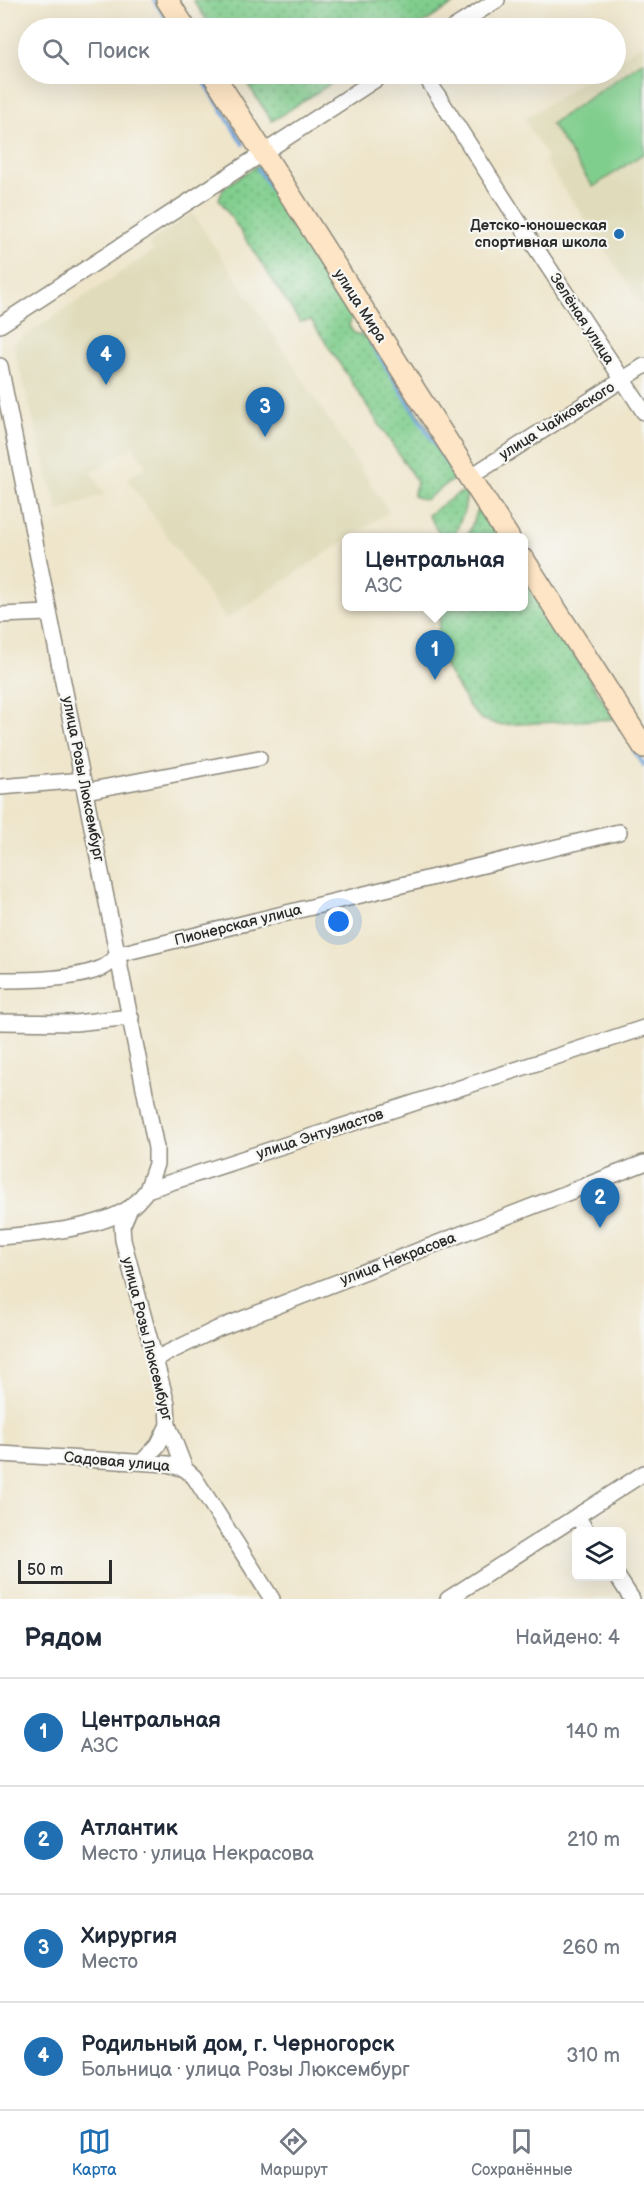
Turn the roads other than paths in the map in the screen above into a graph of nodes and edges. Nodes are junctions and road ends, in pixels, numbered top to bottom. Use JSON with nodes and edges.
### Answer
{"nodes":[{"id":1,"x":167,"y":0,"type":"edge"},
{"id":2,"x":497,"y":0,"type":"edge"},
{"id":3,"x":179,"y":18,"type":"edge"},
{"id":4,"x":469,"y":18,"type":"edge"},
{"id":5,"x":219,"y":84,"type":"edge"},
{"id":6,"x":369,"y":84,"type":"edge"},
{"id":7,"x":430,"y":84,"type":"edge"},
{"id":8,"x":262,"y":153,"type":"junction"},
{"id":9,"x":0,"y":325,"type":"edge"},
{"id":10,"x":0,"y":366,"type":"edge"},
{"id":11,"x":644,"y":366,"type":"edge"},
{"id":12,"x":622,"y":380,"type":"junction"},
{"id":13,"x":2,"y":390,"type":"edge"},
{"id":14,"x":644,"y":412,"type":"edge"},
{"id":15,"x":470,"y":477,"type":"junction"},
{"id":16,"x":506,"y":533,"type":"edge"},
{"id":17,"x":528,"y":566,"type":"edge"},
{"id":18,"x":50,"y":613,"type":"junction"},
{"id":19,"x":0,"y":615,"type":"edge"},
{"id":20,"x":644,"y":747,"type":"edge"},
{"id":21,"x":259,"y":758,"type":"dead end"},
{"id":22,"x":85,"y":786,"type":"junction"},
{"id":23,"x":0,"y":787,"type":"edge"},
{"id":24,"x":619,"y":832,"type":"dead end"},
{"id":25,"x":119,"y":954,"type":"junction"},
{"id":26,"x":0,"y":980,"type":"edge"},
{"id":27,"x":131,"y":1017,"type":"junction"},
{"id":28,"x":0,"y":1023,"type":"edge"},
{"id":29,"x":644,"y":1028,"type":"edge"},
{"id":30,"x":644,"y":1163,"type":"edge"},
{"id":31,"x":147,"y":1191,"type":"junction"},
{"id":32,"x":130,"y":1208,"type":"junction"},
{"id":33,"x":0,"y":1237,"type":"edge"},
{"id":34,"x":155,"y":1359,"type":"junction"},
{"id":35,"x":168,"y":1425,"type":"junction"},
{"id":36,"x":0,"y":1454,"type":"edge"},
{"id":37,"x":142,"y":1462,"type":"junction"},
{"id":38,"x":185,"y":1469,"type":"junction"},
{"id":39,"x":644,"y":1473,"type":"edge"},
{"id":40,"x":577,"y":1516,"type":"junction"},
{"id":41,"x":584,"y":1527,"type":"edge"},
{"id":42,"x":620,"y":1581,"type":"edge"},
{"id":43,"x":470,"y":1593,"type":"edge"},
{"id":44,"x":272,"y":1599,"type":"edge"},
{"id":45,"x":448,"y":1599,"type":"edge"},
{"id":46,"x":632,"y":1599,"type":"edge"}],
"edges":[{"from":1,"to":3,"type":"main road"},
{"from":2,"to":4,"type":"street"},
{"from":5,"to":8,"type":"main road","name":"улица Мира"},
{"from":6,"to":8,"type":"street"},
{"from":7,"to":12,"type":"street","name":"Зелёная улица"},
{"from":8,"to":9,"type":"street"},
{"from":8,"to":15,"type":"main road","name":"улица Мира"},
{"from":10,"to":13,"type":"street","name":"улица Розы Люксембург"},
{"from":11,"to":12,"type":"street","name":"улица Чайковского"},
{"from":12,"to":14,"type":"street","name":"Зелёная улица"},
{"from":12,"to":15,"type":"street","name":"улица Чайковского"},
{"from":13,"to":18,"type":"street","name":"улица Розы Люксембург"},
{"from":15,"to":16,"type":"main road","name":"улица Мира"},
{"from":17,"to":20,"type":"main road"},
{"from":18,"to":19,"type":"street"},
{"from":18,"to":22,"type":"street","name":"улица Розы Люксембург"},
{"from":21,"to":22,"type":"street"},
{"from":22,"to":23,"type":"street"},
{"from":22,"to":25,"type":"street","name":"улица Розы Люксембург"},
{"from":24,"to":25,"type":"street","name":"Пионерская улица"},
{"from":25,"to":26,"type":"street","name":"Пионерская улица"},
{"from":25,"to":27,"type":"street","name":"улица Розы Люксембург"},
{"from":27,"to":28,"type":"street"},
{"from":27,"to":31,"type":"street","name":"улица Розы Люксембург"},
{"from":29,"to":31,"type":"street","name":"улица Энтузиастов"},
{"from":30,"to":34,"type":"street","name":"улица Некрасова"},
{"from":31,"to":32,"type":"street","name":"улица Энтузиастов"},
{"from":32,"to":33,"type":"street","name":"улица Энтузиастов"},
{"from":32,"to":34,"type":"street","name":"улица Розы Люксембург"},
{"from":34,"to":35,"type":"street","name":"улица Розы Люксембург"},
{"from":35,"to":37,"type":"street"},
{"from":35,"to":38,"type":"street","name":"улица Розы Люксембург"},
{"from":36,"to":37,"type":"street","name":"Садовая улица"},
{"from":37,"to":38,"type":"street","name":"Садовая улица"},
{"from":38,"to":44,"type":"street","name":"Садовая улица"},
{"from":39,"to":40,"type":"street"},
{"from":40,"to":41,"type":"street"},
{"from":40,"to":43,"type":"street"},
{"from":42,"to":46,"type":"street"},
{"from":43,"to":45,"type":"street"}]}
